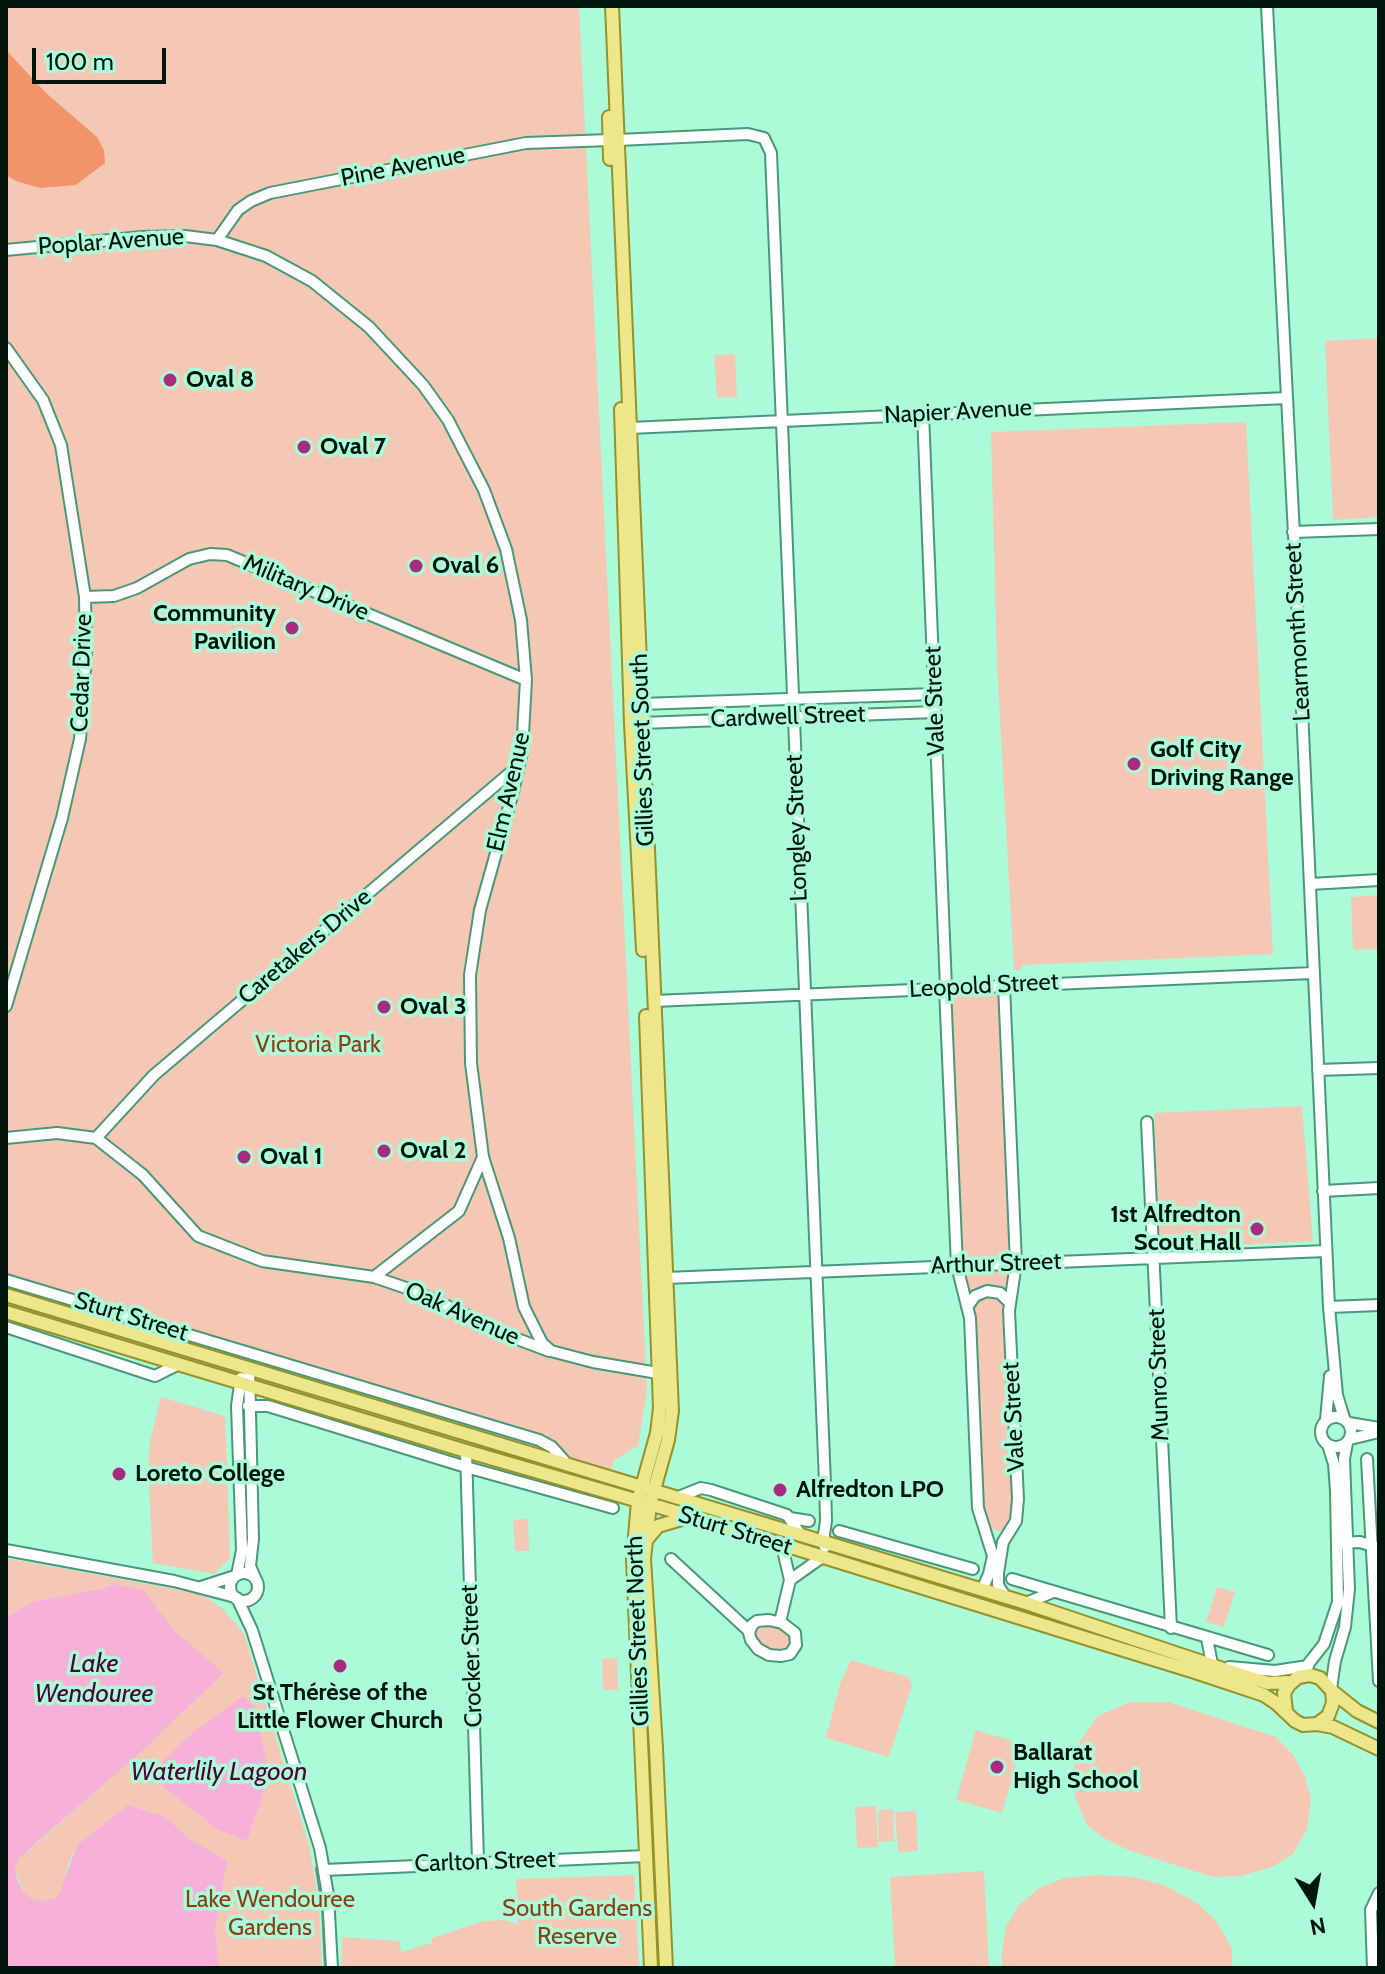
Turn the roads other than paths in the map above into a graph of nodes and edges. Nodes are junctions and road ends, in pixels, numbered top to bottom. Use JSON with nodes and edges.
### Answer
{"nodes":[{"id":1,"x":1267,"y":6,"type":"edge"},
{"id":2,"x":608,"y":9,"type":"edge"},
{"id":3,"x":764,"y":138,"type":"joint"},
{"id":4,"x":614,"y":140,"type":"junction"},
{"id":5,"x":217,"y":240,"type":"junction"},
{"id":6,"x":6,"y":250,"type":"edge"},
{"id":7,"x":6,"y":348,"type":"edge"},
{"id":8,"x":1286,"y":398,"type":"junction"},
{"id":9,"x":923,"y":413,"type":"junction"},
{"id":10,"x":780,"y":420,"type":"junction"},
{"id":11,"x":626,"y":428,"type":"junction"},
{"id":12,"x":1379,"y":529,"type":"edge"},
{"id":13,"x":1293,"y":532,"type":"junction"},
{"id":14,"x":85,"y":597,"type":"junction"},
{"id":15,"x":526,"y":680,"type":"junction"},
{"id":16,"x":935,"y":694,"type":"junction"},
{"id":17,"x":792,"y":698,"type":"junction"},
{"id":18,"x":636,"y":704,"type":"junction"},
{"id":19,"x":935,"y":712,"type":"junction"},
{"id":20,"x":793,"y":717,"type":"junction"},
{"id":21,"x":636,"y":724,"type":"junction"},
{"id":22,"x":520,"y":762,"type":"junction"},
{"id":23,"x":1379,"y":880,"type":"edge"},
{"id":24,"x":1310,"y":884,"type":"junction"},
{"id":25,"x":1313,"y":973,"type":"junction"},
{"id":26,"x":1004,"y":985,"type":"junction"},
{"id":27,"x":945,"y":988,"type":"junction"},
{"id":28,"x":804,"y":994,"type":"junction"},
{"id":29,"x":650,"y":1001,"type":"junction"},
{"id":30,"x":6,"y":1006,"type":"edge"},
{"id":31,"x":1379,"y":1068,"type":"edge"},
{"id":32,"x":1318,"y":1070,"type":"junction"},
{"id":33,"x":1147,"y":1122,"type":"dead end"},
{"id":34,"x":6,"y":1138,"type":"edge"},
{"id":35,"x":96,"y":1138,"type":"junction"},
{"id":36,"x":483,"y":1157,"type":"junction"},
{"id":37,"x":1379,"y":1188,"type":"edge"},
{"id":38,"x":1323,"y":1191,"type":"junction"},
{"id":39,"x":1326,"y":1251,"type":"junction"},
{"id":40,"x":1154,"y":1258,"type":"junction"},
{"id":41,"x":1016,"y":1263,"type":"junction"},
{"id":42,"x":957,"y":1266,"type":"junction"},
{"id":43,"x":815,"y":1271,"type":"junction"},
{"id":44,"x":374,"y":1277,"type":"junction"},
{"id":45,"x":661,"y":1278,"type":"junction"},
{"id":46,"x":6,"y":1280,"type":"edge"},
{"id":47,"x":6,"y":1295,"type":"edge"},
{"id":48,"x":1010,"y":1303,"type":"junction"},
{"id":49,"x":1379,"y":1305,"type":"edge"},
{"id":50,"x":968,"y":1306,"type":"junction"},
{"id":51,"x":1329,"y":1307,"type":"junction"},
{"id":52,"x":6,"y":1312,"type":"edge"},
{"id":53,"x":143,"y":1321,"type":"junction"},
{"id":54,"x":6,"y":1327,"type":"edge"},
{"id":55,"x":137,"y":1334,"type":"junction"},
{"id":56,"x":551,"y":1351,"type":"junction"},
{"id":57,"x":1332,"y":1354,"type":"junction"},
{"id":58,"x":179,"y":1364,"type":"junction"},
{"id":59,"x":246,"y":1368,"type":"junction"},
{"id":60,"x":658,"y":1373,"type":"junction"},
{"id":61,"x":244,"y":1384,"type":"junction"},
{"id":62,"x":248,"y":1406,"type":"junction"},
{"id":63,"x":1326,"y":1420,"type":"junction"},
{"id":64,"x":1346,"y":1420,"type":"junction"},
{"id":65,"x":1379,"y":1430,"type":"edge"},
{"id":66,"x":1348,"y":1441,"type":"junction"},
{"id":67,"x":1328,"y":1445,"type":"junction"},
{"id":68,"x":466,"y":1451,"type":"junction"},
{"id":69,"x":1344,"y":1459,"type":"junction"},
{"id":70,"x":1367,"y":1459,"type":"dead end"},
{"id":71,"x":568,"y":1466,"type":"junction"},
{"id":72,"x":466,"y":1467,"type":"junction"},
{"id":73,"x":1368,"y":1481,"type":"junction"},
{"id":74,"x":647,"y":1489,"type":"junction"},
{"id":75,"x":676,"y":1498,"type":"junction"},
{"id":76,"x":644,"y":1503,"type":"junction"},
{"id":77,"x":613,"y":1508,"type":"dead end"},
{"id":78,"x":694,"y":1517,"type":"junction"},
{"id":79,"x":790,"y":1518,"type":"junction"},
{"id":80,"x":809,"y":1521,"type":"dead end"},
{"id":81,"x":826,"y":1521,"type":"junction"},
{"id":82,"x":1011,"y":1530,"type":"junction"},
{"id":83,"x":839,"y":1531,"type":"dead end"},
{"id":84,"x":986,"y":1531,"type":"junction"},
{"id":85,"x":801,"y":1535,"type":"junction"},
{"id":86,"x":873,"y":1540,"type":"junction"},
{"id":87,"x":645,"y":1541,"type":"junction"},
{"id":88,"x":823,"y":1541,"type":"junction"},
{"id":89,"x":1343,"y":1543,"type":"junction"},
{"id":90,"x":782,"y":1546,"type":"junction"},
{"id":91,"x":1375,"y":1546,"type":"edge"},
{"id":92,"x":842,"y":1548,"type":"junction"},
{"id":93,"x":6,"y":1550,"type":"edge"},
{"id":94,"x":821,"y":1558,"type":"junction"},
{"id":95,"x":671,"y":1559,"type":"dead end"},
{"id":96,"x":835,"y":1562,"type":"junction"},
{"id":97,"x":952,"y":1563,"type":"junction"},
{"id":98,"x":973,"y":1569,"type":"dead end"},
{"id":99,"x":237,"y":1575,"type":"junction"},
{"id":100,"x":1012,"y":1579,"type":"dead end"},
{"id":101,"x":256,"y":1580,"type":"junction"},
{"id":102,"x":790,"y":1580,"type":"junction"},
{"id":103,"x":957,"y":1582,"type":"junction"},
{"id":104,"x":199,"y":1587,"type":"junction"},
{"id":105,"x":982,"y":1590,"type":"junction"},
{"id":106,"x":1053,"y":1592,"type":"junction"},
{"id":107,"x":255,"y":1595,"type":"junction"},
{"id":108,"x":236,"y":1598,"type":"junction"},
{"id":109,"x":1006,"y":1598,"type":"junction"},
{"id":110,"x":1026,"y":1603,"type":"junction"},
{"id":111,"x":780,"y":1622,"type":"junction"},
{"id":112,"x":1171,"y":1628,"type":"junction"},
{"id":113,"x":252,"y":1630,"type":"junction"},
{"id":114,"x":749,"y":1631,"type":"junction"},
{"id":115,"x":1207,"y":1638,"type":"junction"},
{"id":116,"x":1268,"y":1655,"type":"dead end"},
{"id":117,"x":1214,"y":1665,"type":"junction"},
{"id":118,"x":1310,"y":1665,"type":"junction"},
{"id":119,"x":1294,"y":1680,"type":"junction"},
{"id":120,"x":1379,"y":1681,"type":"edge"},
{"id":121,"x":1332,"y":1690,"type":"junction"},
{"id":122,"x":1286,"y":1711,"type":"junction"},
{"id":123,"x":1379,"y":1722,"type":"edge"},
{"id":124,"x":1317,"y":1724,"type":"junction"},
{"id":125,"x":1379,"y":1749,"type":"edge"},
{"id":126,"x":643,"y":1775,"type":"junction"},
{"id":127,"x":658,"y":1775,"type":"junction"},
{"id":128,"x":646,"y":1856,"type":"junction"},
{"id":129,"x":478,"y":1862,"type":"junction"},
{"id":130,"x":324,"y":1870,"type":"junction"},
{"id":131,"x":1377,"y":1895,"type":"edge"},
{"id":132,"x":332,"y":1968,"type":"edge"},
{"id":133,"x":651,"y":1968,"type":"edge"},
{"id":134,"x":666,"y":1968,"type":"edge"},
{"id":135,"x":1373,"y":1968,"type":"edge"}],
"edges":[{"from":1,"to":8,"type":"street","name":"Learmonth Street"},
{"from":2,"to":4,"type":"main road","name":"Gillies Street South"},
{"from":3,"to":4,"type":"street","name":"Pine Avenue"},
{"from":3,"to":10,"type":"street","name":"Longley Street"},
{"from":4,"to":5,"type":"street","name":"Pine Avenue"},
{"from":4,"to":11,"type":"main road","name":"Gillies Street South"},
{"from":5,"to":6,"type":"street","name":"Poplar Avenue"},
{"from":5,"to":15,"type":"street","name":"Elm Avenue"},
{"from":7,"to":14,"type":"street","name":"Cedar Drive"},
{"from":8,"to":9,"type":"street","name":"Napier Avenue"},
{"from":8,"to":13,"type":"street","name":"Learmonth Street"},
{"from":9,"to":10,"type":"street","name":"Napier Avenue"},
{"from":9,"to":16,"type":"street","name":"Vale Street"},
{"from":10,"to":11,"type":"street","name":"Napier Avenue"},
{"from":10,"to":17,"type":"street","name":"Longley Street"},
{"from":11,"to":18,"type":"main road","name":"Gillies Street South"},
{"from":12,"to":13,"type":"street"},
{"from":13,"to":24,"type":"street","name":"Learmonth Street"},
{"from":14,"to":15,"type":"street","name":"Military Drive"},
{"from":14,"to":30,"type":"street","name":"Cedar Drive"},
{"from":15,"to":22,"type":"street","name":"Elm Avenue"},
{"from":16,"to":17,"type":"street","name":"Cardwell Street"},
{"from":16,"to":19,"type":"street","name":"Vale Street"},
{"from":17,"to":18,"type":"street","name":"Cardwell Street"},
{"from":17,"to":20,"type":"street","name":"Longley Street"},
{"from":18,"to":21,"type":"main road","name":"Gillies Street South"},
{"from":19,"to":20,"type":"street","name":"Cardwell Street"},
{"from":19,"to":27,"type":"street","name":"Vale Street"},
{"from":20,"to":21,"type":"street","name":"Cardwell Street"},
{"from":20,"to":28,"type":"street","name":"Longley Street"},
{"from":21,"to":29,"type":"main road","name":"Gillies Street South"},
{"from":22,"to":35,"type":"street","name":"Caretakers Drive"},
{"from":22,"to":36,"type":"street","name":"Elm Avenue"},
{"from":23,"to":24,"type":"street"},
{"from":24,"to":25,"type":"street","name":"Learmonth Street"},
{"from":25,"to":26,"type":"street","name":"Leopold Street"},
{"from":25,"to":32,"type":"street","name":"Learmonth Street"},
{"from":26,"to":27,"type":"street","name":"Leopold Street"},
{"from":26,"to":41,"type":"street","name":"Vale Street"},
{"from":27,"to":28,"type":"street","name":"Leopold Street"},
{"from":27,"to":42,"type":"street","name":"Vale Street"},
{"from":28,"to":29,"type":"street","name":"Leopold Street"},
{"from":28,"to":43,"type":"street","name":"Longley Street"},
{"from":29,"to":45,"type":"main road","name":"Gillies Street South"},
{"from":31,"to":32,"type":"street"},
{"from":32,"to":38,"type":"street","name":"Learmonth Street"},
{"from":33,"to":40,"type":"street","name":"Munro Street"},
{"from":34,"to":35,"type":"street"},
{"from":35,"to":44,"type":"street","name":"Oak Avenue"},
{"from":36,"to":44,"type":"street","name":"Oak Avenue"},
{"from":36,"to":56,"type":"street","name":"Elm Avenue"},
{"from":37,"to":38,"type":"street"},
{"from":38,"to":39,"type":"street","name":"Learmonth Street"},
{"from":39,"to":40,"type":"street","name":"Arthur Street"},
{"from":39,"to":51,"type":"street","name":"Learmonth Street"},
{"from":40,"to":41,"type":"street","name":"Arthur Street"},
{"from":40,"to":112,"type":"street","name":"Munro Street"},
{"from":41,"to":42,"type":"street","name":"Arthur Street"},
{"from":41,"to":48,"type":"street","name":"Vale Street"},
{"from":42,"to":43,"type":"street","name":"Arthur Street"},
{"from":42,"to":50,"type":"street","name":"Vale Street"},
{"from":43,"to":45,"type":"street","name":"Arthur Street"},
{"from":43,"to":81,"type":"street","name":"Longley Street"},
{"from":44,"to":56,"type":"street","name":"Oak Avenue"},
{"from":45,"to":60,"type":"main road","name":"Gillies Street South"},
{"from":45,"to":74,"type":"main road","name":"Gillies Street South"},
{"from":46,"to":53,"type":"street","name":"Sturt Street"},
{"from":47,"to":55,"type":"main road","name":"Sturt Street"},
{"from":48,"to":50,"type":"street"},
{"from":48,"to":82,"type":"street","name":"Vale Street"},
{"from":49,"to":51,"type":"street"},
{"from":50,"to":84,"type":"street","name":"Vale Street"},
{"from":51,"to":57,"type":"street","name":"Learmonth Street"},
{"from":52,"to":58,"type":"main road","name":"Sturt Street"},
{"from":53,"to":55,"type":"street"},
{"from":53,"to":71,"type":"street","name":"Sturt Street"},
{"from":54,"to":58,"type":"street","name":"Sturt Street"},
{"from":55,"to":59,"type":"main road","name":"Sturt Street"},
{"from":56,"to":60,"type":"street"},
{"from":57,"to":63,"type":"street","name":"Learmonth Street"},
{"from":57,"to":64,"type":"street","name":"Learmonth Street"},
{"from":58,"to":61,"type":"main road","name":"Sturt Street"},
{"from":59,"to":61,"type":"street"},
{"from":59,"to":71,"type":"main road","name":"Sturt Street"},
{"from":60,"to":74,"type":"main road","name":"Gillies Street South"},
{"from":61,"to":62,"type":"street"},
{"from":61,"to":68,"type":"main road","name":"Sturt Street"},
{"from":61,"to":99,"type":"street"},
{"from":62,"to":72,"type":"street"},
{"from":62,"to":101,"type":"street"},
{"from":63,"to":64,"type":"street"},
{"from":63,"to":67,"type":"street"},
{"from":64,"to":65,"type":"street"},
{"from":64,"to":66,"type":"street"},
{"from":65,"to":66,"type":"street"},
{"from":66,"to":67,"type":"street"},
{"from":66,"to":69,"type":"street"},
{"from":67,"to":89,"type":"street"},
{"from":68,"to":72,"type":"street","name":"Crocker Street"},
{"from":68,"to":76,"type":"main road","name":"Sturt Street"},
{"from":69,"to":73,"type":"street"},
{"from":69,"to":89,"type":"street"},
{"from":70,"to":73,"type":"street"},
{"from":71,"to":74,"type":"main road","name":"Sturt Street"},
{"from":72,"to":77,"type":"street"},
{"from":72,"to":129,"type":"street","name":"Crocker Street"},
{"from":73,"to":91,"type":"street"},
{"from":74,"to":75,"type":"main road","name":"Sturt Street"},
{"from":74,"to":76,"type":"main road","name":"Gillies Street North"},
{"from":75,"to":79,"type":"street","name":"Sturt Street"},
{"from":75,"to":85,"type":"main road","name":"Sturt Street"},
{"from":76,"to":78,"type":"main road","name":"Sturt Street"},
{"from":76,"to":87,"type":"main road","name":"Gillies Street North"},
{"from":76,"to":126,"type":"main road","name":"Gillies Street North"},
{"from":78,"to":87,"type":"main road"},
{"from":78,"to":90,"type":"main road","name":"Sturt Street"},
{"from":79,"to":80,"type":"street"},
{"from":79,"to":85,"type":"street","name":"Sturt Street"},
{"from":81,"to":88,"type":"street","name":"Longley Street"},
{"from":81,"to":92,"type":"street","name":"Longley Street"},
{"from":82,"to":84,"type":"street"},
{"from":82,"to":109,"type":"street","name":"Vale Street"},
{"from":83,"to":86,"type":"street"},
{"from":84,"to":105,"type":"street","name":"Vale Street"},
{"from":85,"to":88,"type":"main road","name":"Sturt Street"},
{"from":86,"to":92,"type":"street"},
{"from":86,"to":97,"type":"street"},
{"from":87,"to":127,"type":"main road","name":"Gillies Street North"},
{"from":88,"to":92,"type":"main road","name":"Sturt Street"},
{"from":88,"to":96,"type":"street"},
{"from":89,"to":91,"type":"street"},
{"from":89,"to":118,"type":"street"},
{"from":89,"to":121,"type":"street"},
{"from":90,"to":94,"type":"main road","name":"Sturt Street"},
{"from":90,"to":102,"type":"street"},
{"from":91,"to":120,"type":"street"},
{"from":92,"to":103,"type":"main road","name":"Sturt Street"},
{"from":93,"to":104,"type":"street"},
{"from":94,"to":96,"type":"main road","name":"Sturt Street"},
{"from":94,"to":102,"type":"street"},
{"from":95,"to":114,"type":"street"},
{"from":96,"to":122,"type":"main road","name":"Sturt Street"},
{"from":97,"to":98,"type":"street"},
{"from":97,"to":103,"type":"street"},
{"from":99,"to":101,"type":"street"},
{"from":99,"to":104,"type":"street"},
{"from":99,"to":108,"type":"street"},
{"from":100,"to":106,"type":"street"},
{"from":101,"to":107,"type":"street"},
{"from":102,"to":111,"type":"street"},
{"from":103,"to":105,"type":"main road","name":"Sturt Street"},
{"from":104,"to":108,"type":"street"},
{"from":105,"to":109,"type":"main road","name":"Sturt Street"},
{"from":106,"to":110,"type":"street"},
{"from":106,"to":112,"type":"street"},
{"from":107,"to":108,"type":"street"},
{"from":107,"to":113,"type":"street"},
{"from":108,"to":113,"type":"street"},
{"from":109,"to":110,"type":"main road","name":"Sturt Street"},
{"from":110,"to":117,"type":"main road","name":"Sturt Street"},
{"from":111,"to":114,"type":"street"},
{"from":111,"to":114,"type":"street"},
{"from":112,"to":115,"type":"street"},
{"from":113,"to":130,"type":"street"},
{"from":115,"to":116,"type":"street"},
{"from":115,"to":117,"type":"street"},
{"from":117,"to":118,"type":"street"},
{"from":117,"to":119,"type":"main road","name":"Sturt Street"},
{"from":118,"to":119,"type":"street"},
{"from":119,"to":121,"type":"main road"},
{"from":119,"to":122,"type":"main road"},
{"from":121,"to":123,"type":"main road"},
{"from":121,"to":124,"type":"main road"},
{"from":122,"to":124,"type":"main road"},
{"from":124,"to":125,"type":"main road"},
{"from":126,"to":127,"type":"main road"},
{"from":126,"to":128,"type":"main road","name":"Gillies Street North"},
{"from":127,"to":134,"type":"main road","name":"Gillies Street North"},
{"from":128,"to":129,"type":"street","name":"Carlton Street"},
{"from":128,"to":133,"type":"main road","name":"Gillies Street North"},
{"from":129,"to":130,"type":"street","name":"Carlton Street"},
{"from":130,"to":132,"type":"street"},
{"from":131,"to":135,"type":"street"}]}
